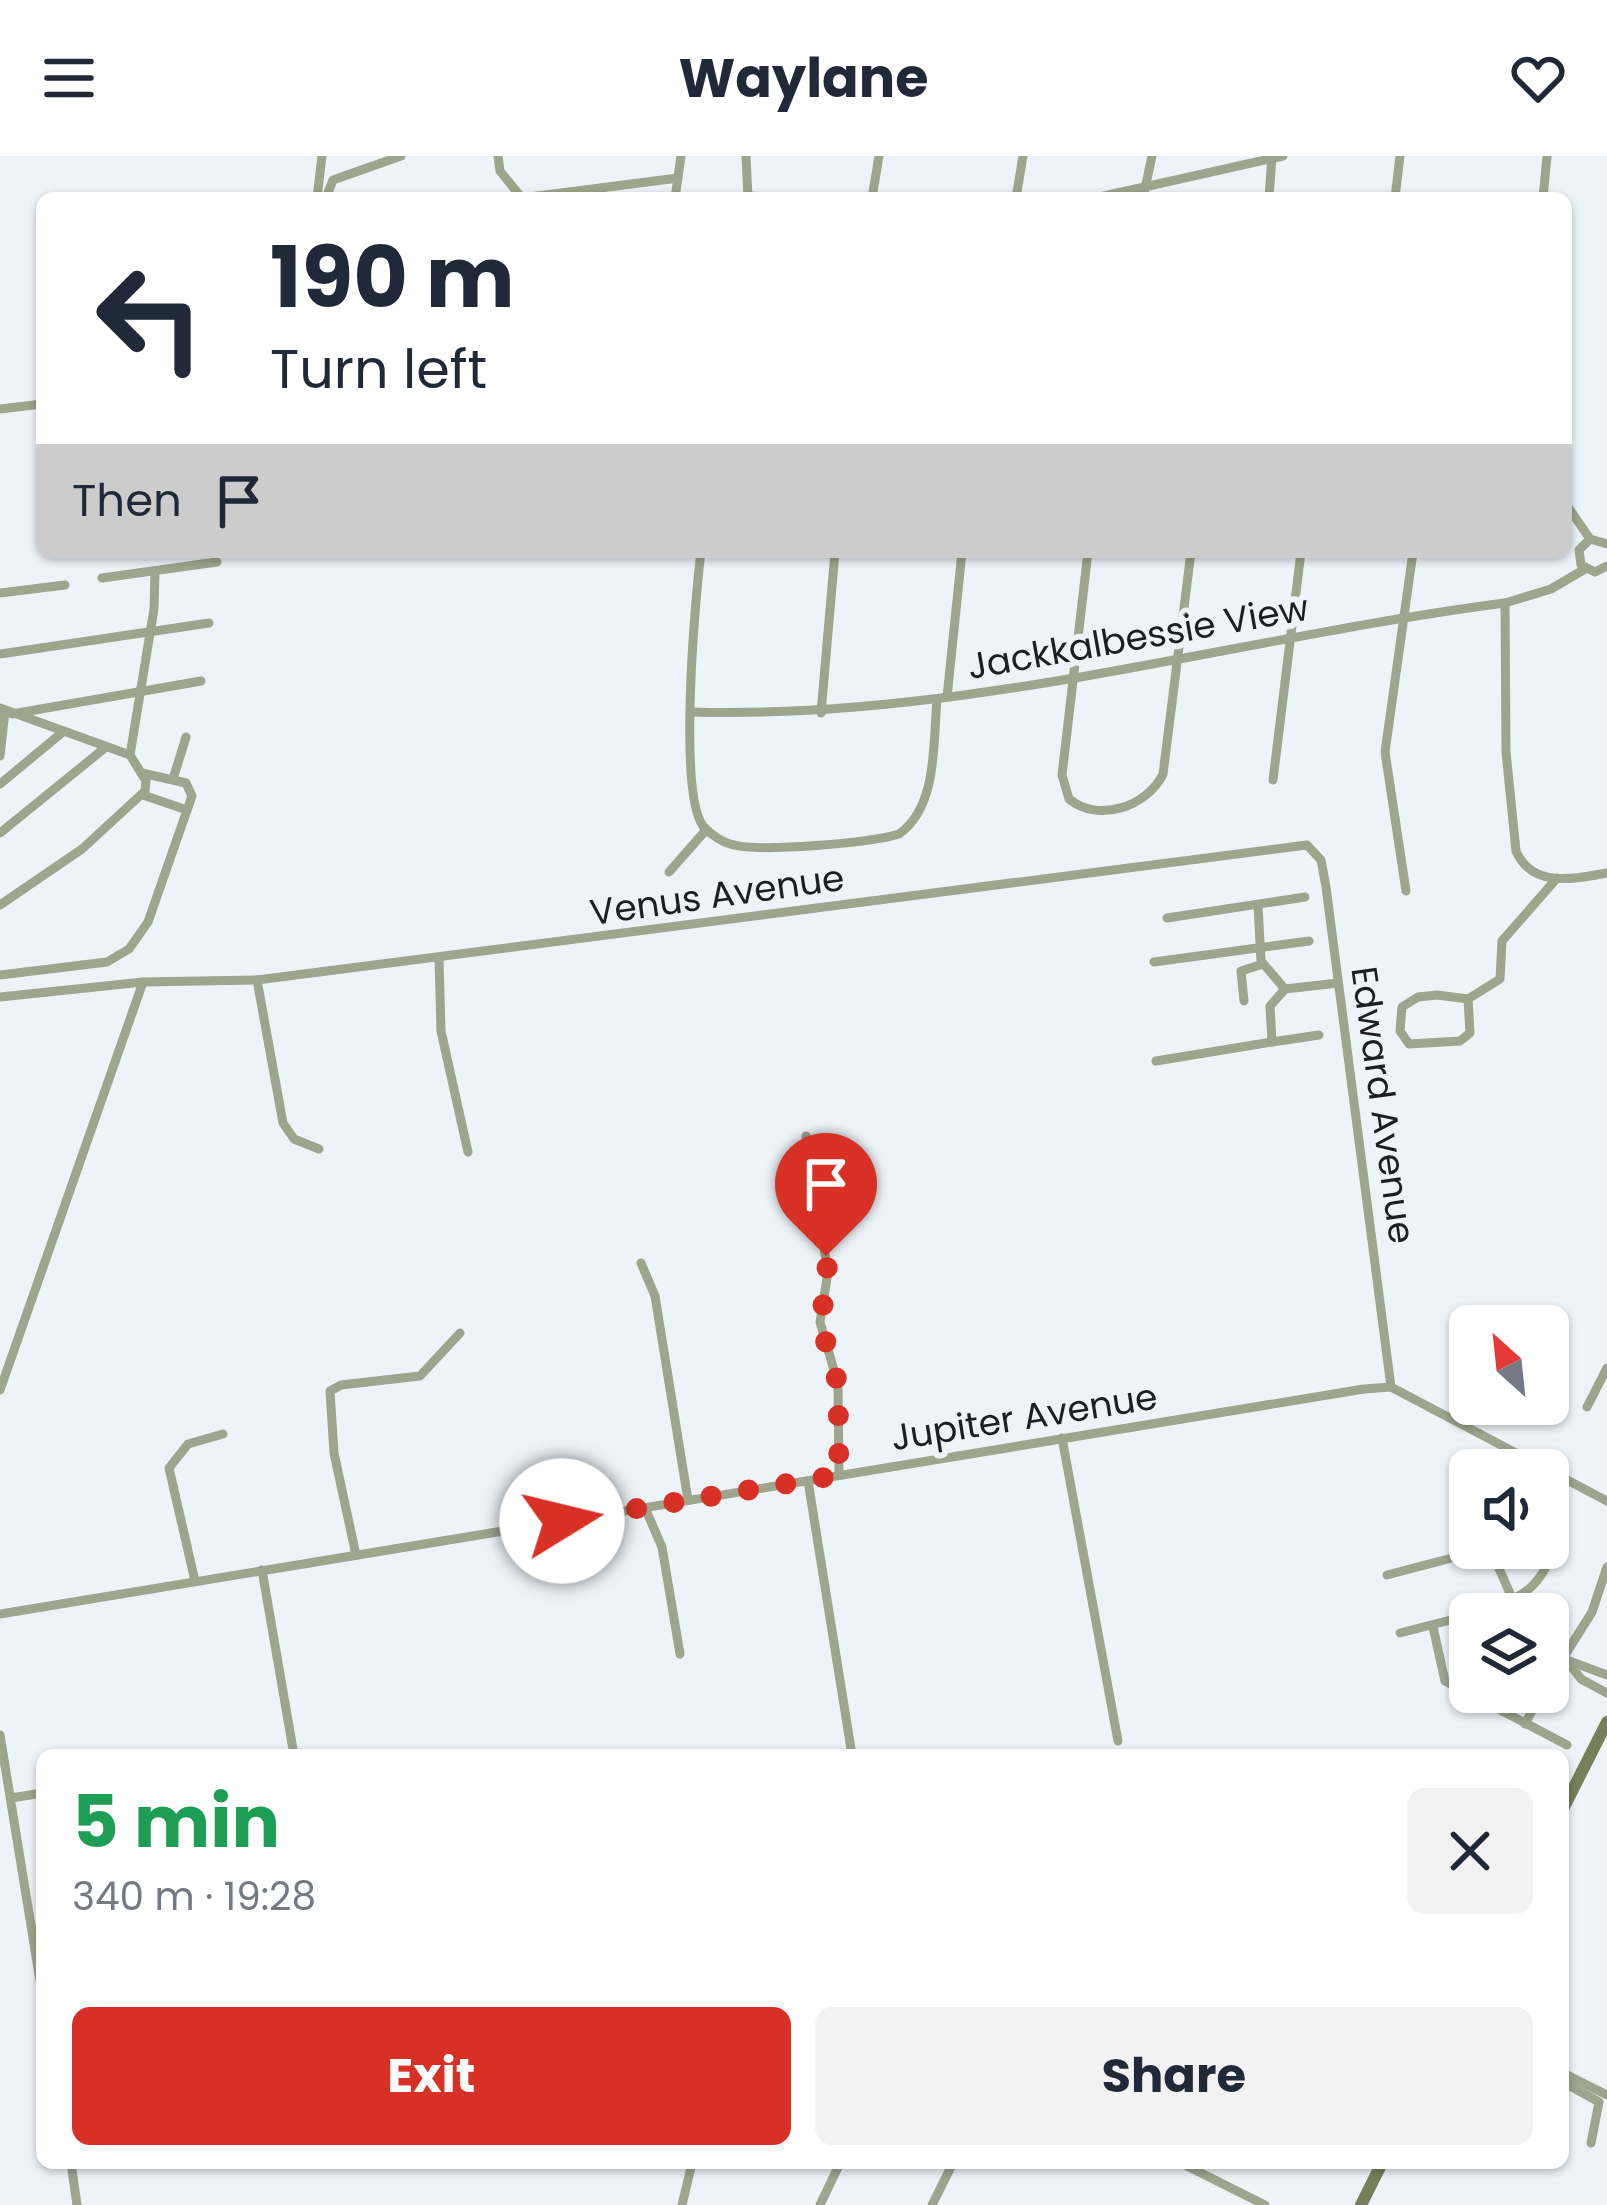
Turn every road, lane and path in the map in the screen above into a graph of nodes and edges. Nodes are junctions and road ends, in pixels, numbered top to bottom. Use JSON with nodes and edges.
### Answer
{"nodes":[{"id":1,"x":322,"y":156,"type":"edge"},
{"id":2,"x":400,"y":156,"type":"edge"},
{"id":3,"x":498,"y":156,"type":"edge"},
{"id":4,"x":681,"y":156,"type":"edge"},
{"id":5,"x":746,"y":156,"type":"edge"},
{"id":6,"x":879,"y":156,"type":"edge"},
{"id":7,"x":1023,"y":156,"type":"edge"},
{"id":8,"x":1152,"y":156,"type":"edge"},
{"id":9,"x":1400,"y":156,"type":"edge"},
{"id":10,"x":1547,"y":156,"type":"edge"},
{"id":11,"x":1276,"y":157,"type":"edge"},
{"id":12,"x":678,"y":178,"type":"junction"},
{"id":13,"x":321,"y":192,"type":"edge"},
{"id":14,"x":326,"y":192,"type":"edge"},
{"id":15,"x":511,"y":192,"type":"edge"},
{"id":16,"x":573,"y":192,"type":"edge"},
{"id":17,"x":677,"y":192,"type":"edge"},
{"id":18,"x":748,"y":192,"type":"edge"},
{"id":19,"x":873,"y":192,"type":"edge"},
{"id":20,"x":1017,"y":192,"type":"edge"},
{"id":21,"x":1144,"y":192,"type":"edge"},
{"id":22,"x":1151,"y":192,"type":"edge"},
{"id":23,"x":1270,"y":192,"type":"edge"},
{"id":24,"x":1396,"y":192,"type":"edge"},
{"id":25,"x":1544,"y":192,"type":"edge"},
{"id":26,"x":36,"y":405,"type":"edge"},
{"id":27,"x":0,"y":410,"type":"edge"},
{"id":28,"x":1572,"y":513,"type":"edge"},
{"id":29,"x":1590,"y":539,"type":"junction"},
{"id":30,"x":1607,"y":544,"type":"edge"},
{"id":31,"x":701,"y":558,"type":"edge"},
{"id":32,"x":834,"y":558,"type":"edge"},
{"id":33,"x":961,"y":558,"type":"edge"},
{"id":34,"x":1087,"y":558,"type":"edge"},
{"id":35,"x":1190,"y":558,"type":"edge"},
{"id":36,"x":1300,"y":558,"type":"edge"},
{"id":37,"x":1412,"y":558,"type":"edge"},
{"id":38,"x":217,"y":562,"type":"dead end"},
{"id":39,"x":1607,"y":566,"type":"edge"},
{"id":40,"x":1585,"y":569,"type":"junction"},
{"id":41,"x":154,"y":571,"type":"junction"},
{"id":42,"x":102,"y":578,"type":"dead end"},
{"id":43,"x":65,"y":585,"type":"dead end"},
{"id":44,"x":0,"y":592,"type":"edge"},
{"id":45,"x":1505,"y":603,"type":"junction"},
{"id":46,"x":1402,"y":618,"type":"junction"},
{"id":47,"x":209,"y":623,"type":"dead end"},
{"id":48,"x":147,"y":634,"type":"junction"},
{"id":49,"x":1290,"y":638,"type":"junction"},
{"id":50,"x":0,"y":654,"type":"edge"},
{"id":51,"x":1176,"y":657,"type":"junction"},
{"id":52,"x":1076,"y":674,"type":"junction"},
{"id":53,"x":202,"y":681,"type":"dead end"},
{"id":54,"x":141,"y":691,"type":"junction"},
{"id":55,"x":942,"y":698,"type":"junction"},
{"id":56,"x":6,"y":711,"type":"edge"},
{"id":57,"x":691,"y":712,"type":"junction"},
{"id":58,"x":821,"y":713,"type":"junction"},
{"id":59,"x":1,"y":730,"type":"edge"},
{"id":60,"x":64,"y":731,"type":"junction"},
{"id":61,"x":186,"y":737,"type":"dead end"},
{"id":62,"x":106,"y":747,"type":"junction"},
{"id":63,"x":130,"y":755,"type":"junction"},
{"id":64,"x":0,"y":756,"type":"edge"},
{"id":65,"x":142,"y":773,"type":"junction"},
{"id":66,"x":173,"y":779,"type":"junction"},
{"id":67,"x":1274,"y":780,"type":"dead end"},
{"id":68,"x":0,"y":784,"type":"edge"},
{"id":69,"x":143,"y":795,"type":"junction"},
{"id":70,"x":187,"y":810,"type":"junction"},
{"id":71,"x":706,"y":830,"type":"junction"},
{"id":72,"x":0,"y":833,"type":"edge"},
{"id":73,"x":1298,"y":843,"type":"joint"},
{"id":74,"x":670,"y":872,"type":"dead end"},
{"id":75,"x":1607,"y":873,"type":"edge"},
{"id":76,"x":1557,"y":878,"type":"junction"},
{"id":77,"x":1406,"y":891,"type":"dead end"},
{"id":78,"x":1304,"y":897,"type":"dead end"},
{"id":79,"x":0,"y":905,"type":"edge"},
{"id":80,"x":1258,"y":905,"type":"junction"},
{"id":81,"x":1167,"y":918,"type":"dead end"},
{"id":82,"x":1309,"y":940,"type":"dead end"},
{"id":83,"x":1261,"y":949,"type":"junction"},
{"id":84,"x":439,"y":958,"type":"junction"},
{"id":85,"x":1154,"y":962,"type":"dead end"},
{"id":86,"x":1263,"y":964,"type":"junction"},
{"id":87,"x":0,"y":975,"type":"edge"},
{"id":88,"x":257,"y":980,"type":"junction"},
{"id":89,"x":143,"y":982,"type":"junction"},
{"id":90,"x":1338,"y":982,"type":"junction"},
{"id":91,"x":1285,"y":989,"type":"junction"},
{"id":92,"x":0,"y":997,"type":"edge"},
{"id":93,"x":1468,"y":999,"type":"junction"},
{"id":94,"x":1244,"y":1001,"type":"dead end"},
{"id":95,"x":1319,"y":1035,"type":"dead end"},
{"id":96,"x":1272,"y":1042,"type":"junction"},
{"id":97,"x":1156,"y":1061,"type":"dead end"},
{"id":98,"x":806,"y":1136,"type":"dead end"},
{"id":99,"x":319,"y":1149,"type":"dead end"},
{"id":100,"x":468,"y":1152,"type":"dead end"},
{"id":101,"x":641,"y":1263,"type":"dead end"},
{"id":102,"x":460,"y":1333,"type":"dead end"},
{"id":103,"x":1607,"y":1368,"type":"edge"},
{"id":104,"x":1604,"y":1383,"type":"edge"},
{"id":105,"x":1391,"y":1387,"type":"junction"},
{"id":106,"x":0,"y":1390,"type":"edge"},
{"id":107,"x":1587,"y":1407,"type":"dead end"},
{"id":108,"x":223,"y":1434,"type":"dead end"},
{"id":109,"x":1062,"y":1438,"type":"junction"},
{"id":110,"x":839,"y":1475,"type":"junction"},
{"id":111,"x":808,"y":1481,"type":"junction"},
{"id":112,"x":688,"y":1500,"type":"junction"},
{"id":113,"x":1607,"y":1501,"type":"edge"},
{"id":114,"x":645,"y":1508,"type":"junction"},
{"id":115,"x":356,"y":1555,"type":"junction"},
{"id":116,"x":1607,"y":1567,"type":"edge"},
{"id":117,"x":1548,"y":1569,"type":"edge"},
{"id":118,"x":262,"y":1570,"type":"junction"},
{"id":119,"x":1388,"y":1575,"type":"dead end"},
{"id":120,"x":195,"y":1581,"type":"junction"},
{"id":121,"x":1509,"y":1593,"type":"edge"},
{"id":122,"x":1521,"y":1593,"type":"edge"},
{"id":123,"x":0,"y":1614,"type":"edge"},
{"id":124,"x":1449,"y":1622,"type":"edge"},
{"id":125,"x":1433,"y":1627,"type":"junction"},
{"id":126,"x":1400,"y":1633,"type":"dead end"},
{"id":127,"x":1569,"y":1652,"type":"edge"},
{"id":128,"x":680,"y":1654,"type":"dead end"},
{"id":129,"x":1569,"y":1661,"type":"edge"},
{"id":130,"x":1569,"y":1665,"type":"edge"},
{"id":131,"x":1605,"y":1674,"type":"edge"},
{"id":132,"x":1595,"y":1686,"type":"junction"},
{"id":133,"x":1607,"y":1693,"type":"edge"},
{"id":134,"x":1531,"y":1713,"type":"edge"},
{"id":135,"x":1607,"y":1722,"type":"edge"},
{"id":136,"x":1525,"y":1724,"type":"junction"},
{"id":137,"x":0,"y":1735,"type":"edge"},
{"id":138,"x":1118,"y":1742,"type":"dead end"},
{"id":139,"x":1567,"y":1745,"type":"dead end"},
{"id":140,"x":293,"y":1749,"type":"edge"},
{"id":141,"x":851,"y":1749,"type":"edge"},
{"id":142,"x":36,"y":1794,"type":"edge"},
{"id":143,"x":1569,"y":1797,"type":"edge"},
{"id":144,"x":11,"y":1798,"type":"junction"},
{"id":145,"x":36,"y":1955,"type":"edge"},
{"id":146,"x":1569,"y":2076,"type":"edge"},
{"id":147,"x":1569,"y":2085,"type":"edge"},
{"id":148,"x":1607,"y":2095,"type":"edge"},
{"id":149,"x":1591,"y":2143,"type":"dead end"},
{"id":150,"x":71,"y":2169,"type":"edge"},
{"id":151,"x":691,"y":2169,"type":"edge"},
{"id":152,"x":837,"y":2169,"type":"edge"},
{"id":153,"x":950,"y":2169,"type":"edge"},
{"id":154,"x":1192,"y":2169,"type":"edge"},
{"id":155,"x":1379,"y":2169,"type":"edge"},
{"id":156,"x":77,"y":2205,"type":"edge"},
{"id":157,"x":682,"y":2205,"type":"edge"},
{"id":158,"x":820,"y":2205,"type":"edge"},
{"id":159,"x":932,"y":2205,"type":"edge"},
{"id":160,"x":1265,"y":2205,"type":"edge"},
{"id":161,"x":1361,"y":2205,"type":"edge"}],
"edges":[{"from":1,"to":13,"type":"street"},
{"from":2,"to":14,"type":"street"},
{"from":3,"to":15,"type":"street"},
{"from":4,"to":12,"type":"street"},
{"from":5,"to":18,"type":"street"},
{"from":6,"to":19,"type":"street"},
{"from":7,"to":20,"type":"street"},
{"from":8,"to":21,"type":"street"},
{"from":9,"to":24,"type":"street"},
{"from":10,"to":25,"type":"street"},
{"from":11,"to":22,"type":"street"},
{"from":11,"to":23,"type":"street"},
{"from":12,"to":16,"type":"street"},
{"from":12,"to":17,"type":"street"},
{"from":26,"to":27,"type":"street"},
{"from":28,"to":29,"type":"street"},
{"from":29,"to":30,"type":"street"},
{"from":29,"to":40,"type":"street"},
{"from":31,"to":57,"type":"street"},
{"from":32,"to":58,"type":"street"},
{"from":33,"to":55,"type":"street"},
{"from":34,"to":52,"type":"street"},
{"from":35,"to":51,"type":"street"},
{"from":36,"to":49,"type":"street"},
{"from":37,"to":46,"type":"street"},
{"from":38,"to":41,"type":"street"},
{"from":39,"to":40,"type":"street","name":"Jackkalbessie View"},
{"from":40,"to":45,"type":"street","name":"Jackkalbessie View"},
{"from":41,"to":42,"type":"street"},
{"from":41,"to":48,"type":"street"},
{"from":43,"to":44,"type":"street"},
{"from":45,"to":46,"type":"street","name":"Jackkalbessie View"},
{"from":45,"to":76,"type":"street"},
{"from":46,"to":49,"type":"street","name":"Jackkalbessie View"},
{"from":46,"to":77,"type":"street"},
{"from":47,"to":48,"type":"street"},
{"from":48,"to":50,"type":"street"},
{"from":48,"to":54,"type":"street"},
{"from":49,"to":51,"type":"street","name":"Jackkalbessie View"},
{"from":49,"to":67,"type":"street"},
{"from":51,"to":52,"type":"street","name":"Jackkalbessie View"},
{"from":51,"to":52,"type":"street"},
{"from":52,"to":55,"type":"street","name":"Jackkalbessie View"},
{"from":53,"to":54,"type":"street"},
{"from":54,"to":56,"type":"street"},
{"from":54,"to":63,"type":"street"},
{"from":55,"to":58,"type":"street","name":"Jackkalbessie View"},
{"from":55,"to":71,"type":"street"},
{"from":56,"to":59,"type":"street"},
{"from":56,"to":60,"type":"street"},
{"from":57,"to":58,"type":"street","name":"Jackkalbessie View"},
{"from":57,"to":71,"type":"street"},
{"from":59,"to":64,"type":"street"},
{"from":60,"to":62,"type":"street"},
{"from":60,"to":68,"type":"street"},
{"from":61,"to":66,"type":"street"},
{"from":62,"to":63,"type":"street"},
{"from":62,"to":72,"type":"street"},
{"from":63,"to":65,"type":"street"},
{"from":65,"to":66,"type":"street"},
{"from":65,"to":69,"type":"street"},
{"from":66,"to":70,"type":"street"},
{"from":69,"to":70,"type":"street"},
{"from":69,"to":79,"type":"street"},
{"from":70,"to":87,"type":"street"},
{"from":71,"to":74,"type":"street"},
{"from":73,"to":84,"type":"street","name":"Venus Avenue"},
{"from":73,"to":90,"type":"street","name":"Edward Avenue"},
{"from":75,"to":76,"type":"street"},
{"from":76,"to":93,"type":"street"},
{"from":78,"to":80,"type":"street"},
{"from":80,"to":81,"type":"street"},
{"from":80,"to":83,"type":"street"},
{"from":82,"to":83,"type":"street"},
{"from":83,"to":85,"type":"street"},
{"from":83,"to":86,"type":"street"},
{"from":84,"to":88,"type":"street","name":"Venus Avenue"},
{"from":84,"to":100,"type":"street"},
{"from":86,"to":91,"type":"street"},
{"from":86,"to":94,"type":"street"},
{"from":88,"to":89,"type":"street","name":"Venus Avenue"},
{"from":88,"to":99,"type":"street"},
{"from":89,"to":92,"type":"street","name":"Venus Avenue"},
{"from":89,"to":106,"type":"street"},
{"from":90,"to":91,"type":"street"},
{"from":90,"to":105,"type":"street","name":"Edward Avenue"},
{"from":91,"to":96,"type":"street"},
{"from":93,"to":93,"type":"street"},
{"from":95,"to":96,"type":"street"},
{"from":96,"to":97,"type":"street"},
{"from":98,"to":110,"type":"street"},
{"from":101,"to":112,"type":"street"},
{"from":102,"to":115,"type":"street"},
{"from":103,"to":104,"type":"street"},
{"from":104,"to":107,"type":"street"},
{"from":105,"to":109,"type":"street","name":"Jupiter Avenue"},
{"from":105,"to":113,"type":"street"},
{"from":108,"to":120,"type":"street"},
{"from":109,"to":110,"type":"street","name":"Jupiter Avenue"},
{"from":109,"to":138,"type":"street"},
{"from":110,"to":111,"type":"street","name":"Jupiter Avenue"},
{"from":111,"to":112,"type":"street","name":"Jupiter Avenue"},
{"from":111,"to":141,"type":"street"},
{"from":112,"to":114,"type":"street","name":"Jupiter Avenue"},
{"from":114,"to":115,"type":"street","name":"Jupiter Avenue"},
{"from":114,"to":128,"type":"street"},
{"from":115,"to":118,"type":"street","name":"Jupiter Avenue"},
{"from":116,"to":127,"type":"street"},
{"from":117,"to":122,"type":"street"},
{"from":118,"to":120,"type":"street","name":"Jupiter Avenue"},
{"from":118,"to":140,"type":"street"},
{"from":119,"to":121,"type":"street"},
{"from":120,"to":123,"type":"street","name":"Jupiter Avenue"},
{"from":124,"to":125,"type":"street"},
{"from":125,"to":126,"type":"street"},
{"from":125,"to":136,"type":"street"},
{"from":129,"to":131,"type":"street"},
{"from":130,"to":132,"type":"street"},
{"from":131,"to":132,"type":"street"},
{"from":132,"to":133,"type":"street"},
{"from":134,"to":136,"type":"street"},
{"from":135,"to":143,"type":"street"},
{"from":136,"to":139,"type":"street"},
{"from":137,"to":144,"type":"street"},
{"from":142,"to":144,"type":"street"},
{"from":144,"to":145,"type":"street"},
{"from":146,"to":148,"type":"street"},
{"from":147,"to":149,"type":"street"},
{"from":150,"to":156,"type":"street"},
{"from":151,"to":157,"type":"street"},
{"from":152,"to":158,"type":"street"},
{"from":153,"to":159,"type":"street"},
{"from":154,"to":160,"type":"street"},
{"from":155,"to":161,"type":"street"}]}
